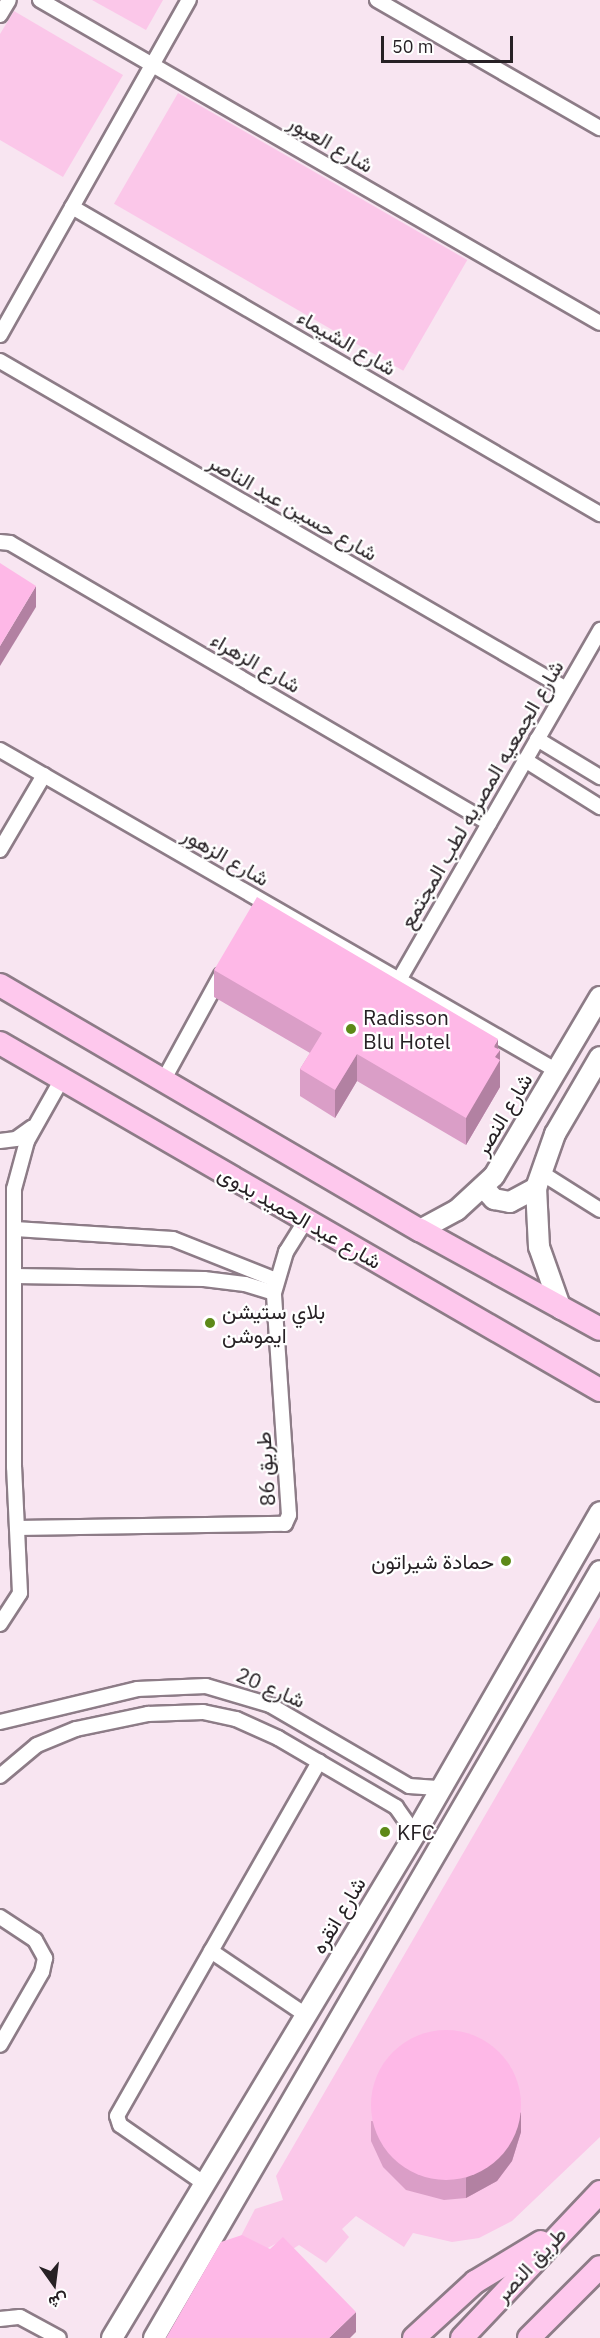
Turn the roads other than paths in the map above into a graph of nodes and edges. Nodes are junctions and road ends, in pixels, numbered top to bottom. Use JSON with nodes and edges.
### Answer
{"nodes":[{"id":1,"x":9,"y":0,"type":"edge"},
{"id":2,"x":40,"y":0,"type":"edge"},
{"id":3,"x":189,"y":0,"type":"edge"},
{"id":4,"x":376,"y":0,"type":"edge"},
{"id":5,"x":0,"y":15,"type":"edge"},
{"id":6,"x":152,"y":64,"type":"junction"},
{"id":7,"x":600,"y":128,"type":"edge"},
{"id":8,"x":72,"y":207,"type":"junction"},
{"id":9,"x":600,"y":322,"type":"edge"},
{"id":10,"x":0,"y":335,"type":"edge"},
{"id":11,"x":0,"y":361,"type":"edge"},
{"id":12,"x":600,"y":514,"type":"edge"},
{"id":13,"x":0,"y":542,"type":"edge"},
{"id":14,"x":600,"y":630,"type":"edge"},
{"id":15,"x":566,"y":689,"type":"junction"},
{"id":16,"x":537,"y":739,"type":"junction"},
{"id":17,"x":0,"y":750,"type":"edge"},
{"id":18,"x":525,"y":760,"type":"junction"},
{"id":19,"x":44,"y":775,"type":"junction"},
{"id":20,"x":600,"y":777,"type":"edge"},
{"id":21,"x":600,"y":807,"type":"edge"},
{"id":22,"x":489,"y":823,"type":"junction"},
{"id":23,"x":0,"y":850,"type":"edge"},
{"id":24,"x":229,"y":961,"type":"edge"},
{"id":25,"x":399,"y":980,"type":"junction"},
{"id":26,"x":0,"y":985,"type":"edge"},
{"id":27,"x":600,"y":997,"type":"edge"},
{"id":28,"x":0,"y":1043,"type":"edge"},
{"id":29,"x":600,"y":1057,"type":"edge"},
{"id":30,"x":557,"y":1071,"type":"junction"},
{"id":31,"x":62,"y":1079,"type":"junction"},
{"id":32,"x":164,"y":1081,"type":"junction"},
{"id":33,"x":36,"y":1121,"type":"junction"},
{"id":34,"x":0,"y":1141,"type":"edge"},
{"id":35,"x":538,"y":1180,"type":"junction"},
{"id":36,"x":484,"y":1188,"type":"junction"},
{"id":37,"x":600,"y":1210,"type":"edge"},
{"id":38,"x":305,"y":1221,"type":"junction"},
{"id":39,"x":15,"y":1229,"type":"junction"},
{"id":40,"x":420,"y":1230,"type":"junction"},
{"id":41,"x":15,"y":1276,"type":"junction"},
{"id":42,"x":275,"y":1287,"type":"junction"},
{"id":43,"x":561,"y":1309,"type":"junction"},
{"id":44,"x":600,"y":1329,"type":"edge"},
{"id":45,"x":597,"y":1394,"type":"edge"},
{"id":46,"x":600,"y":1512,"type":"edge"},
{"id":47,"x":17,"y":1528,"type":"junction"},
{"id":48,"x":600,"y":1570,"type":"edge"},
{"id":49,"x":0,"y":1624,"type":"edge"},
{"id":50,"x":93,"y":1698,"type":"junction"},
{"id":51,"x":0,"y":1722,"type":"edge"},
{"id":52,"x":99,"y":1722,"type":"junction"},
{"id":53,"x":319,"y":1762,"type":"junction"},
{"id":54,"x":0,"y":1776,"type":"edge"},
{"id":55,"x":441,"y":1788,"type":"junction"},
{"id":56,"x":415,"y":1834,"type":"junction"},
{"id":57,"x":0,"y":1917,"type":"edge"},
{"id":58,"x":211,"y":1951,"type":"junction"},
{"id":59,"x":306,"y":2015,"type":"junction"},
{"id":60,"x":0,"y":2045,"type":"edge"},
{"id":61,"x":205,"y":2184,"type":"junction"},
{"id":62,"x":600,"y":2192,"type":"edge"},
{"id":63,"x":555,"y":2235,"type":"junction"},
{"id":64,"x":600,"y":2267,"type":"edge"},
{"id":65,"x":600,"y":2283,"type":"edge"},
{"id":66,"x":568,"y":2300,"type":"junction"},
{"id":67,"x":0,"y":2319,"type":"edge"},
{"id":68,"x":59,"y":2338,"type":"edge"},
{"id":69,"x":112,"y":2338,"type":"edge"},
{"id":70,"x":154,"y":2338,"type":"edge"},
{"id":71,"x":414,"y":2338,"type":"edge"},
{"id":72,"x":462,"y":2338,"type":"edge"},
{"id":73,"x":529,"y":2338,"type":"edge"},
{"id":74,"x":549,"y":2338,"type":"edge"}],
"edges":[{"from":1,"to":5,"type":"street"},
{"from":2,"to":6,"type":"street","name":"شارع العبور"},
{"from":3,"to":6,"type":"street"},
{"from":4,"to":7,"type":"street"},
{"from":6,"to":8,"type":"street"},
{"from":6,"to":9,"type":"street","name":"شارع العبور"},
{"from":8,"to":10,"type":"street"},
{"from":8,"to":12,"type":"street","name":"شارع الشيماء"},
{"from":11,"to":15,"type":"street","name":"شارع حسين عبد الناصر"},
{"from":13,"to":22,"type":"street","name":"شارع الزهراء"},
{"from":14,"to":15,"type":"street","name":"شارع الجمعيه المصريه لطب المجتمع"},
{"from":15,"to":16,"type":"street","name":"شارع الجمعيه المصريه لطب المجتمع"},
{"from":16,"to":18,"type":"street","name":"شارع الجمعيه المصريه لطب المجتمع"},
{"from":16,"to":20,"type":"street"},
{"from":17,"to":19,"type":"street","name":"شارع الزهور"},
{"from":18,"to":21,"type":"street"},
{"from":18,"to":22,"type":"street","name":"شارع الجمعيه المصريه لطب المجتمع"},
{"from":19,"to":23,"type":"street"},
{"from":19,"to":25,"type":"street","name":"شارع الزهور"},
{"from":22,"to":25,"type":"street","name":"شارع الجمعيه المصريه لطب المجتمع"},
{"from":24,"to":32,"type":"street"},
{"from":25,"to":30,"type":"street","name":"شارع الزهور"},
{"from":26,"to":32,"type":"main road"},
{"from":27,"to":30,"type":"street","name":"شارع النصر"},
{"from":28,"to":31,"type":"main road","name":"شارع عبد الحميد بدوى"},
{"from":29,"to":35,"type":"street"},
{"from":30,"to":36,"type":"street","name":"شارع النصر"},
{"from":31,"to":33,"type":"street"},
{"from":31,"to":38,"type":"main road","name":"شارع عبد الحميد بدوى"},
{"from":32,"to":40,"type":"main road"},
{"from":33,"to":34,"type":"street"},
{"from":33,"to":39,"type":"street"},
{"from":35,"to":36,"type":"street"},
{"from":35,"to":37,"type":"street"},
{"from":35,"to":43,"type":"street"},
{"from":36,"to":40,"type":"street","name":"شارع النصر"},
{"from":38,"to":42,"type":"street","name":"طريق 86"},
{"from":38,"to":45,"type":"main road","name":"شارع عبد الحميد بدوى"},
{"from":39,"to":41,"type":"street"},
{"from":39,"to":42,"type":"street"},
{"from":40,"to":43,"type":"main road"},
{"from":41,"to":42,"type":"street"},
{"from":41,"to":47,"type":"street"},
{"from":42,"to":47,"type":"street","name":"طريق 86"},
{"from":43,"to":44,"type":"main road"},
{"from":46,"to":55,"type":"street","name":"شارع انقره"},
{"from":47,"to":49,"type":"street"},
{"from":48,"to":70,"type":"street"},
{"from":50,"to":51,"type":"street","name":"شارع 20"},
{"from":50,"to":52,"type":"street"},
{"from":50,"to":55,"type":"street","name":"شارع 20"},
{"from":52,"to":53,"type":"street","name":"شارع 20"},
{"from":52,"to":54,"type":"street","name":"شارع 20"},
{"from":53,"to":56,"type":"street","name":"شارع 20"},
{"from":53,"to":58,"type":"street"},
{"from":55,"to":56,"type":"street","name":"شارع انقره"},
{"from":56,"to":59,"type":"street","name":"شارع انقره"},
{"from":57,"to":60,"type":"street"},
{"from":58,"to":59,"type":"street"},
{"from":58,"to":61,"type":"street"},
{"from":59,"to":61,"type":"street","name":"شارع انقره"},
{"from":61,"to":69,"type":"street","name":"شارع انقره"},
{"from":62,"to":63,"type":"main road","name":"طريق النصر"},
{"from":63,"to":71,"type":"main road"},
{"from":63,"to":72,"type":"main road","name":"طريق النصر"},
{"from":64,"to":66,"type":"main road"},
{"from":65,"to":66,"type":"street"},
{"from":66,"to":73,"type":"main road"},
{"from":66,"to":74,"type":"main road"},
{"from":67,"to":68,"type":"street"}]}
